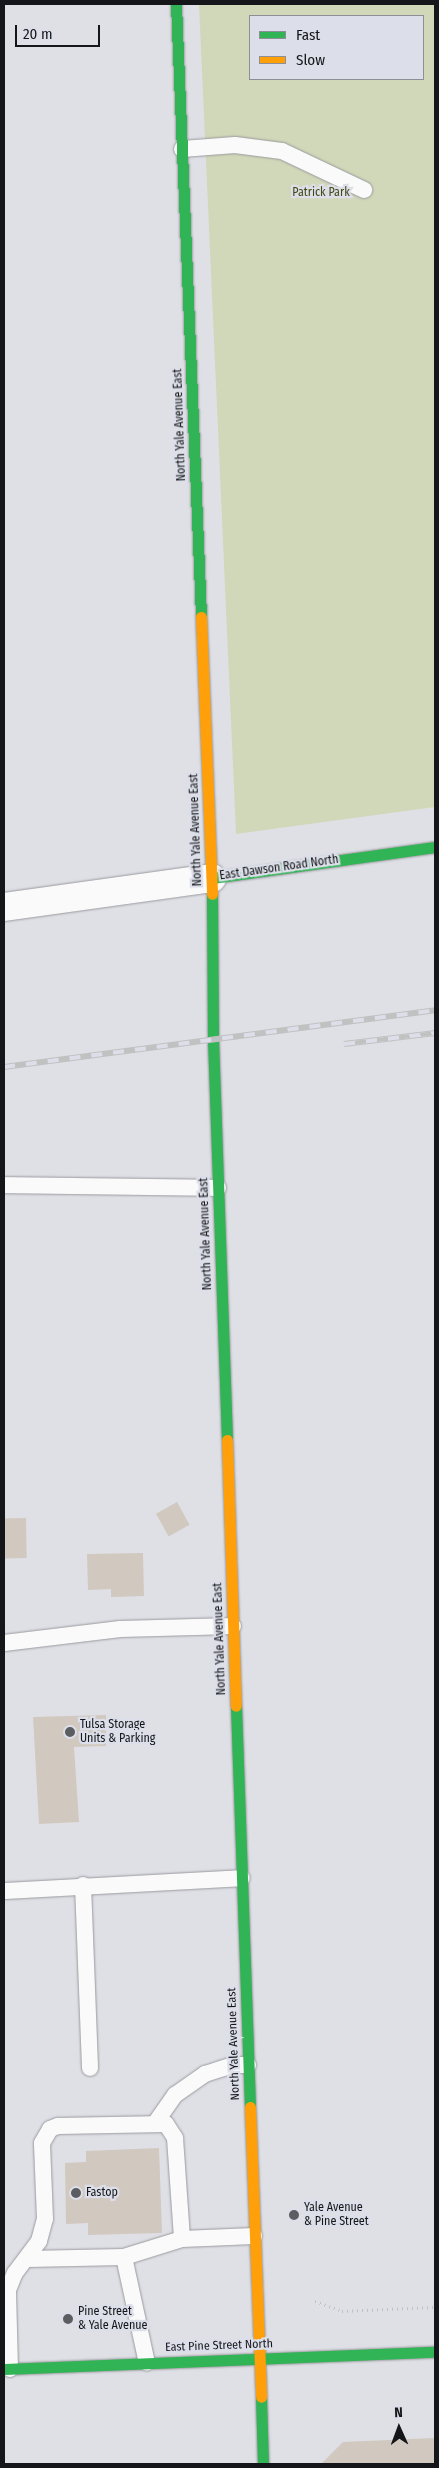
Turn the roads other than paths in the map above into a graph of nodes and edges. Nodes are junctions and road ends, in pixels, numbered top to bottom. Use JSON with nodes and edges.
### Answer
{"nodes":[{"id":1,"x":176,"y":4,"type":"edge"},
{"id":2,"x":182,"y":149,"type":"junction"},
{"id":3,"x":364,"y":190,"type":"dead end"},
{"id":4,"x":435,"y":847,"type":"edge"},
{"id":5,"x":212,"y":878,"type":"junction"},
{"id":6,"x":4,"y":906,"type":"edge"},
{"id":7,"x":4,"y":1185,"type":"edge"},
{"id":8,"x":218,"y":1188,"type":"junction"},
{"id":9,"x":234,"y":1626,"type":"junction"},
{"id":10,"x":4,"y":1643,"type":"edge"},
{"id":11,"x":242,"y":1878,"type":"junction"},
{"id":12,"x":83,"y":1885,"type":"junction"},
{"id":13,"x":4,"y":1891,"type":"edge"},
{"id":14,"x":248,"y":2065,"type":"junction"},
{"id":15,"x":90,"y":2068,"type":"dead end"},
{"id":16,"x":156,"y":2122,"type":"junction"},
{"id":17,"x":254,"y":2236,"type":"junction"},
{"id":18,"x":182,"y":2239,"type":"junction"},
{"id":19,"x":124,"y":2257,"type":"junction"},
{"id":20,"x":27,"y":2259,"type":"junction"},
{"id":21,"x":435,"y":2352,"type":"edge"},
{"id":22,"x":259,"y":2358,"type":"junction"},
{"id":23,"x":147,"y":2363,"type":"junction"},
{"id":24,"x":7,"y":2369,"type":"edge"},
{"id":25,"x":262,"y":2464,"type":"edge"}],
"edges":[{"from":1,"to":2,"type":"main road","name":"North Yale Avenue East"},
{"from":2,"to":3,"type":"lane"},
{"from":2,"to":5,"type":"main road","name":"North Yale Avenue East"},
{"from":4,"to":5,"type":"main road","name":"East Dawson Road North"},
{"from":5,"to":6,"type":"street","name":"East Dawson Road North"},
{"from":5,"to":8,"type":"main road","name":"North Yale Avenue East"},
{"from":7,"to":8,"type":"lane"},
{"from":8,"to":9,"type":"main road","name":"North Yale Avenue East"},
{"from":9,"to":10,"type":"lane"},
{"from":9,"to":11,"type":"main road","name":"North Yale Avenue East"},
{"from":11,"to":12,"type":"lane"},
{"from":11,"to":14,"type":"main road","name":"North Yale Avenue East"},
{"from":12,"to":13,"type":"lane"},
{"from":12,"to":15,"type":"lane"},
{"from":14,"to":16,"type":"lane"},
{"from":14,"to":17,"type":"main road","name":"North Yale Avenue East"},
{"from":16,"to":18,"type":"lane"},
{"from":16,"to":20,"type":"lane"},
{"from":17,"to":18,"type":"lane"},
{"from":17,"to":22,"type":"main road","name":"North Yale Avenue East"},
{"from":18,"to":19,"type":"lane"},
{"from":19,"to":20,"type":"lane"},
{"from":19,"to":23,"type":"lane"},
{"from":20,"to":24,"type":"lane"},
{"from":21,"to":22,"type":"main road","name":"East Pine Street North"},
{"from":22,"to":23,"type":"main road","name":"East Pine Street North"},
{"from":22,"to":25,"type":"main road","name":"North Yale Avenue East"},
{"from":23,"to":24,"type":"main road","name":"East Pine Street North"}]}
